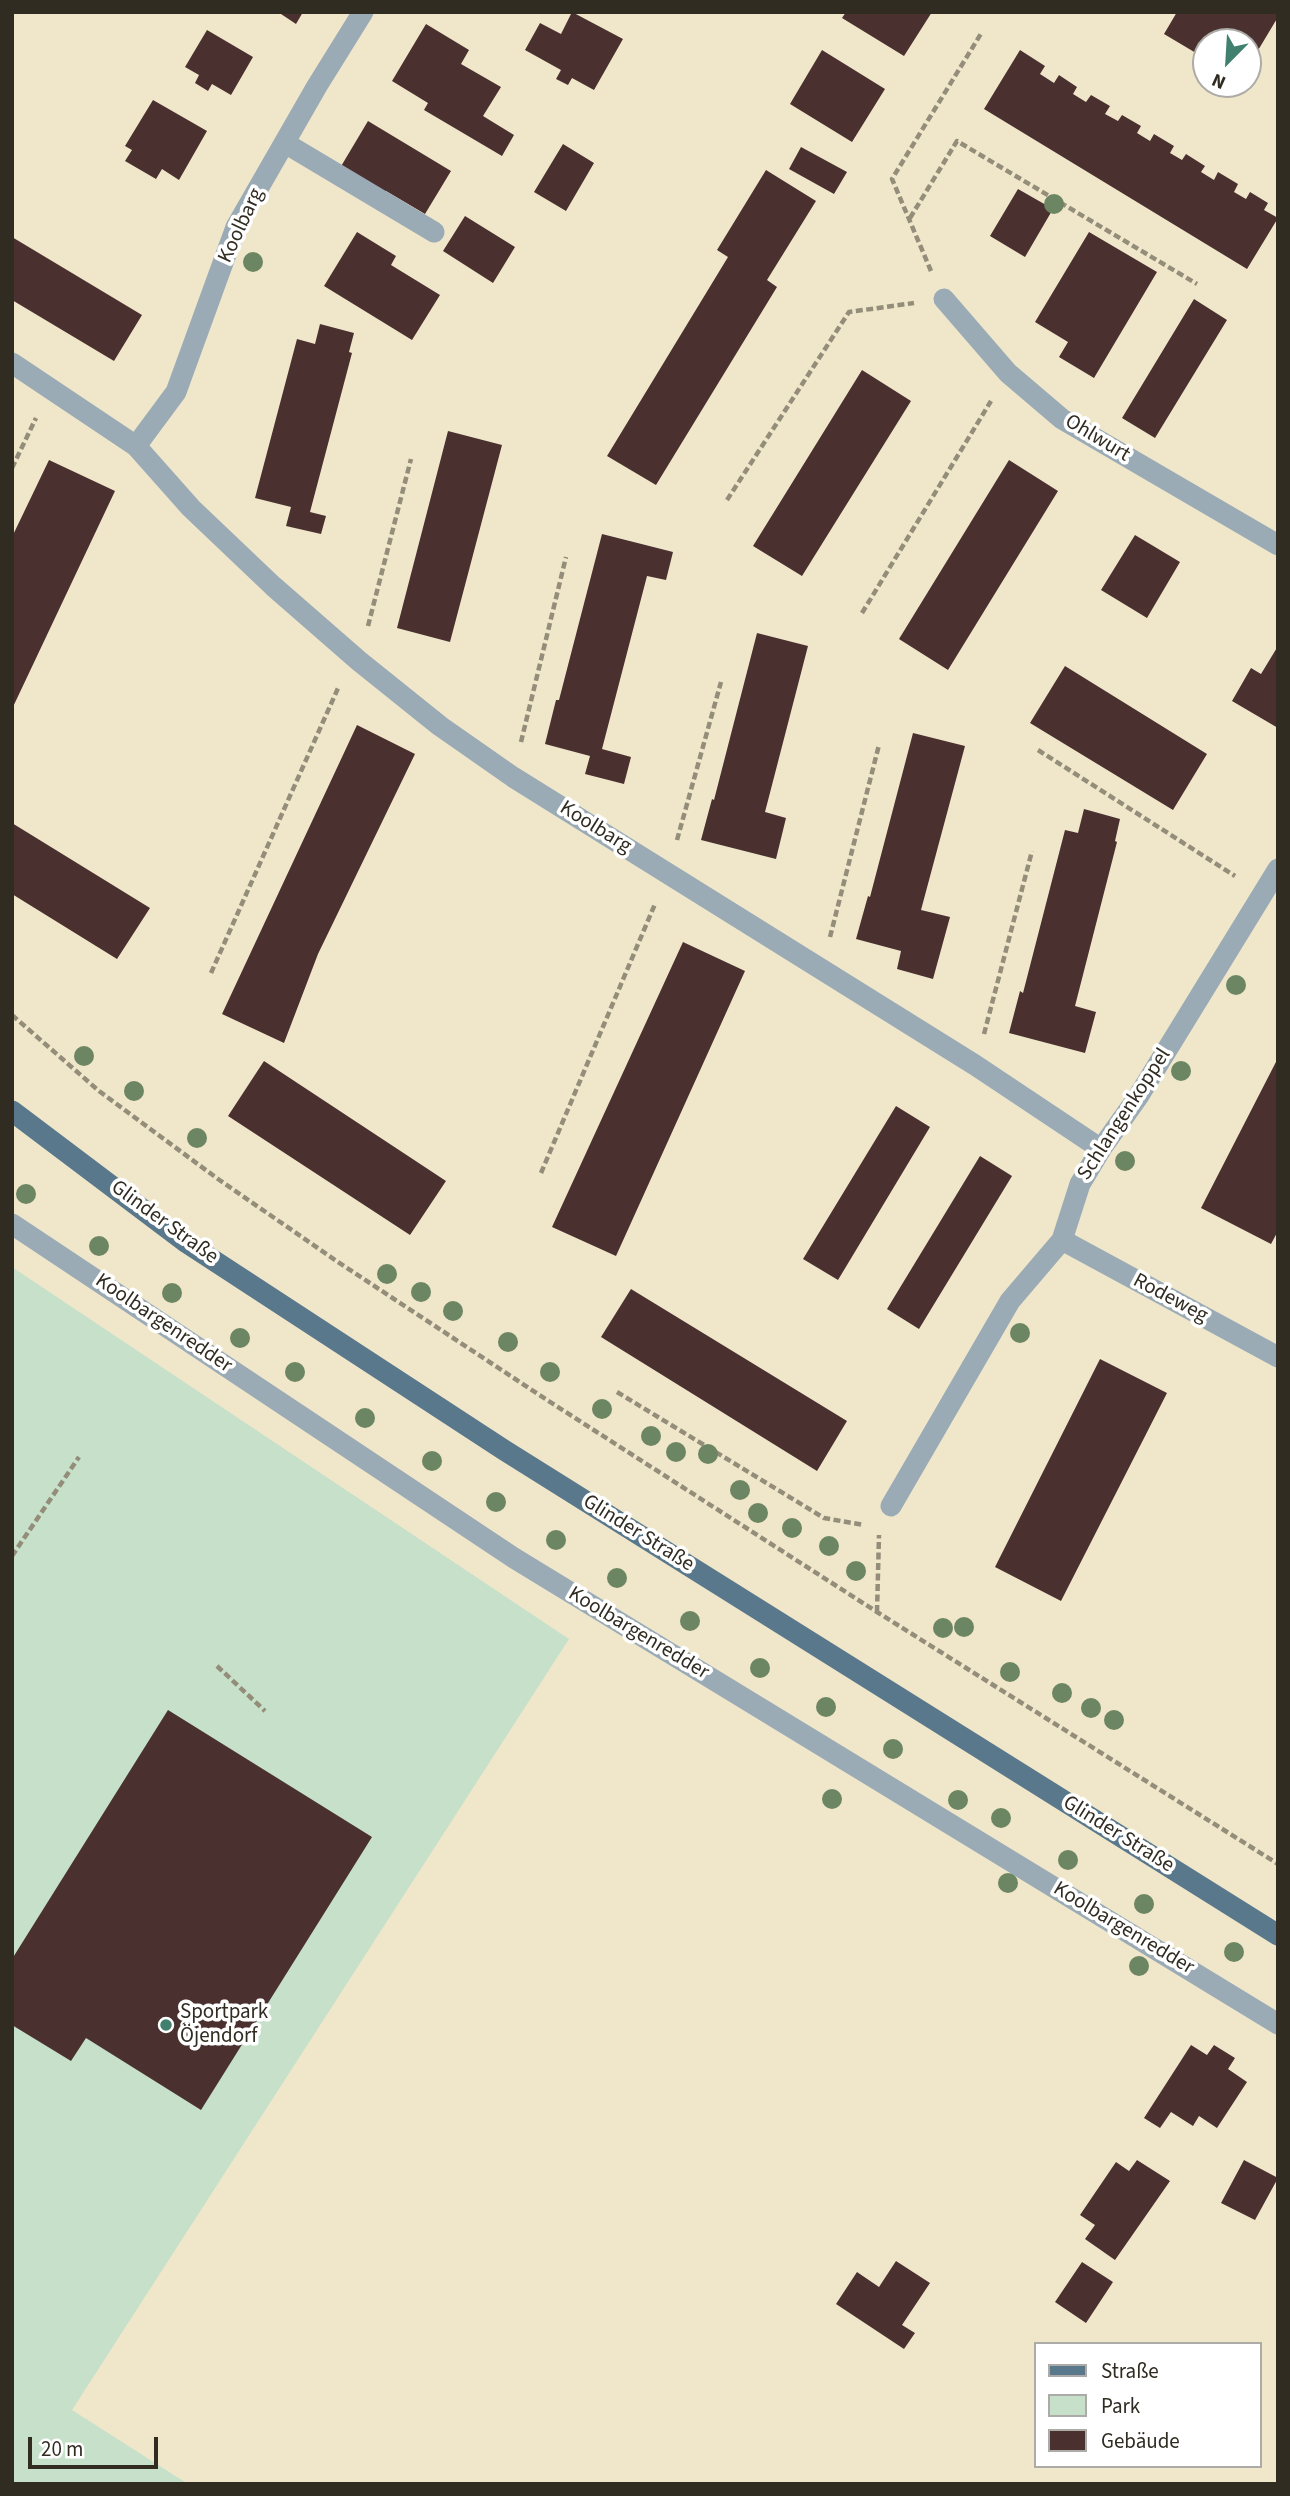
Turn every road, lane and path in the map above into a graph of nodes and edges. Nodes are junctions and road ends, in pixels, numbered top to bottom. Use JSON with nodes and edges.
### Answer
{"nodes":[{"id":1,"x":363,"y":12,"type":"edge"},
{"id":2,"x":982,"y":32,"type":"dead end"},
{"id":3,"x":285,"y":143,"type":"junction"},
{"id":4,"x":909,"y":219,"type":"junction"},
{"id":5,"x":434,"y":232,"type":"dead end"},
{"id":6,"x":1197,"y":284,"type":"dead end"},
{"id":7,"x":944,"y":299,"type":"junction"},
{"id":8,"x":12,"y":363,"type":"edge"},
{"id":9,"x":1008,"y":373,"type":"junction"},
{"id":10,"x":50,"y":387,"type":"junction"},
{"id":11,"x":136,"y":446,"type":"junction"},
{"id":12,"x":411,"y":459,"type":"dead end"},
{"id":13,"x":12,"y":468,"type":"edge"},
{"id":14,"x":727,"y":500,"type":"dead end"},
{"id":15,"x":1278,"y":545,"type":"edge"},
{"id":16,"x":566,"y":557,"type":"dead end"},
{"id":17,"x":862,"y":613,"type":"dead end"},
{"id":18,"x":356,"y":657,"type":"junction"},
{"id":19,"x":721,"y":682,"type":"dead end"},
{"id":20,"x":879,"y":745,"type":"dead end"},
{"id":21,"x":1038,"y":750,"type":"dead end"},
{"id":22,"x":513,"y":777,"type":"junction"},
{"id":23,"x":1032,"y":851,"type":"dead end"},
{"id":24,"x":1278,"y":869,"type":"edge"},
{"id":25,"x":668,"y":874,"type":"junction"},
{"id":26,"x":1263,"y":894,"type":"junction"},
{"id":27,"x":822,"y":972,"type":"junction"},
{"id":28,"x":211,"y":973,"type":"dead end"},
{"id":29,"x":12,"y":1015,"type":"edge"},
{"id":30,"x":975,"y":1065,"type":"junction"},
{"id":31,"x":12,"y":1111,"type":"edge"},
{"id":32,"x":1101,"y":1149,"type":"junction"},
{"id":33,"x":541,"y":1173,"type":"dead end"},
{"id":34,"x":12,"y":1224,"type":"edge"},
{"id":35,"x":1062,"y":1240,"type":"junction"},
{"id":36,"x":1278,"y":1357,"type":"edge"},
{"id":37,"x":617,"y":1392,"type":"dead end"},
{"id":38,"x":79,"y":1457,"type":"dead end"},
{"id":39,"x":891,"y":1506,"type":"dead end"},
{"id":40,"x":868,"y":1526,"type":"dead end"},
{"id":41,"x":879,"y":1528,"type":"dead end"},
{"id":42,"x":12,"y":1556,"type":"edge"},
{"id":43,"x":877,"y":1612,"type":"junction"},
{"id":44,"x":217,"y":1666,"type":"dead end"},
{"id":45,"x":265,"y":1711,"type":"dead end"},
{"id":46,"x":1278,"y":1864,"type":"edge"},
{"id":47,"x":1278,"y":1935,"type":"edge"},
{"id":48,"x":1278,"y":2024,"type":"edge"}],
"edges":[{"from":1,"to":3,"type":"street","name":"Koolbarg"},
{"from":2,"to":4,"type":"path"},
{"from":3,"to":5,"type":"street"},
{"from":3,"to":11,"type":"street","name":"Koolbarg"},
{"from":4,"to":6,"type":"path"},
{"from":4,"to":7,"type":"path"},
{"from":7,"to":9,"type":"street","name":"Ohlwurt"},
{"from":7,"to":14,"type":"path"},
{"from":8,"to":10,"type":"street","name":"Koolbarg"},
{"from":9,"to":15,"type":"street","name":"Ohlwurt"},
{"from":9,"to":17,"type":"path"},
{"from":10,"to":11,"type":"street","name":"Koolbarg"},
{"from":10,"to":13,"type":"path"},
{"from":11,"to":18,"type":"street","name":"Koolbarg"},
{"from":12,"to":18,"type":"path"},
{"from":16,"to":22,"type":"path"},
{"from":18,"to":22,"type":"street","name":"Koolbarg"},
{"from":18,"to":28,"type":"path"},
{"from":19,"to":25,"type":"path"},
{"from":20,"to":27,"type":"path"},
{"from":21,"to":26,"type":"path"},
{"from":22,"to":25,"type":"street","name":"Koolbarg"},
{"from":23,"to":30,"type":"path"},
{"from":24,"to":26,"type":"street","name":"Schlangenkoppel"},
{"from":25,"to":27,"type":"street","name":"Koolbarg"},
{"from":25,"to":33,"type":"path"},
{"from":26,"to":32,"type":"street","name":"Schlangenkoppel"},
{"from":27,"to":30,"type":"street","name":"Koolbarg"},
{"from":29,"to":43,"type":"path"},
{"from":30,"to":32,"type":"street","name":"Koolbarg"},
{"from":31,"to":47,"type":"main road","name":"Glinder Straße"},
{"from":32,"to":35,"type":"street","name":"Schlangenkoppel"},
{"from":34,"to":48,"type":"street","name":"Koolbargenredder"},
{"from":35,"to":36,"type":"street","name":"Rodeweg"},
{"from":35,"to":39,"type":"street","name":"Schlangenkoppel"},
{"from":37,"to":40,"type":"path"},
{"from":38,"to":42,"type":"path"},
{"from":41,"to":43,"type":"path"},
{"from":43,"to":46,"type":"path"},
{"from":44,"to":45,"type":"path"}]}
